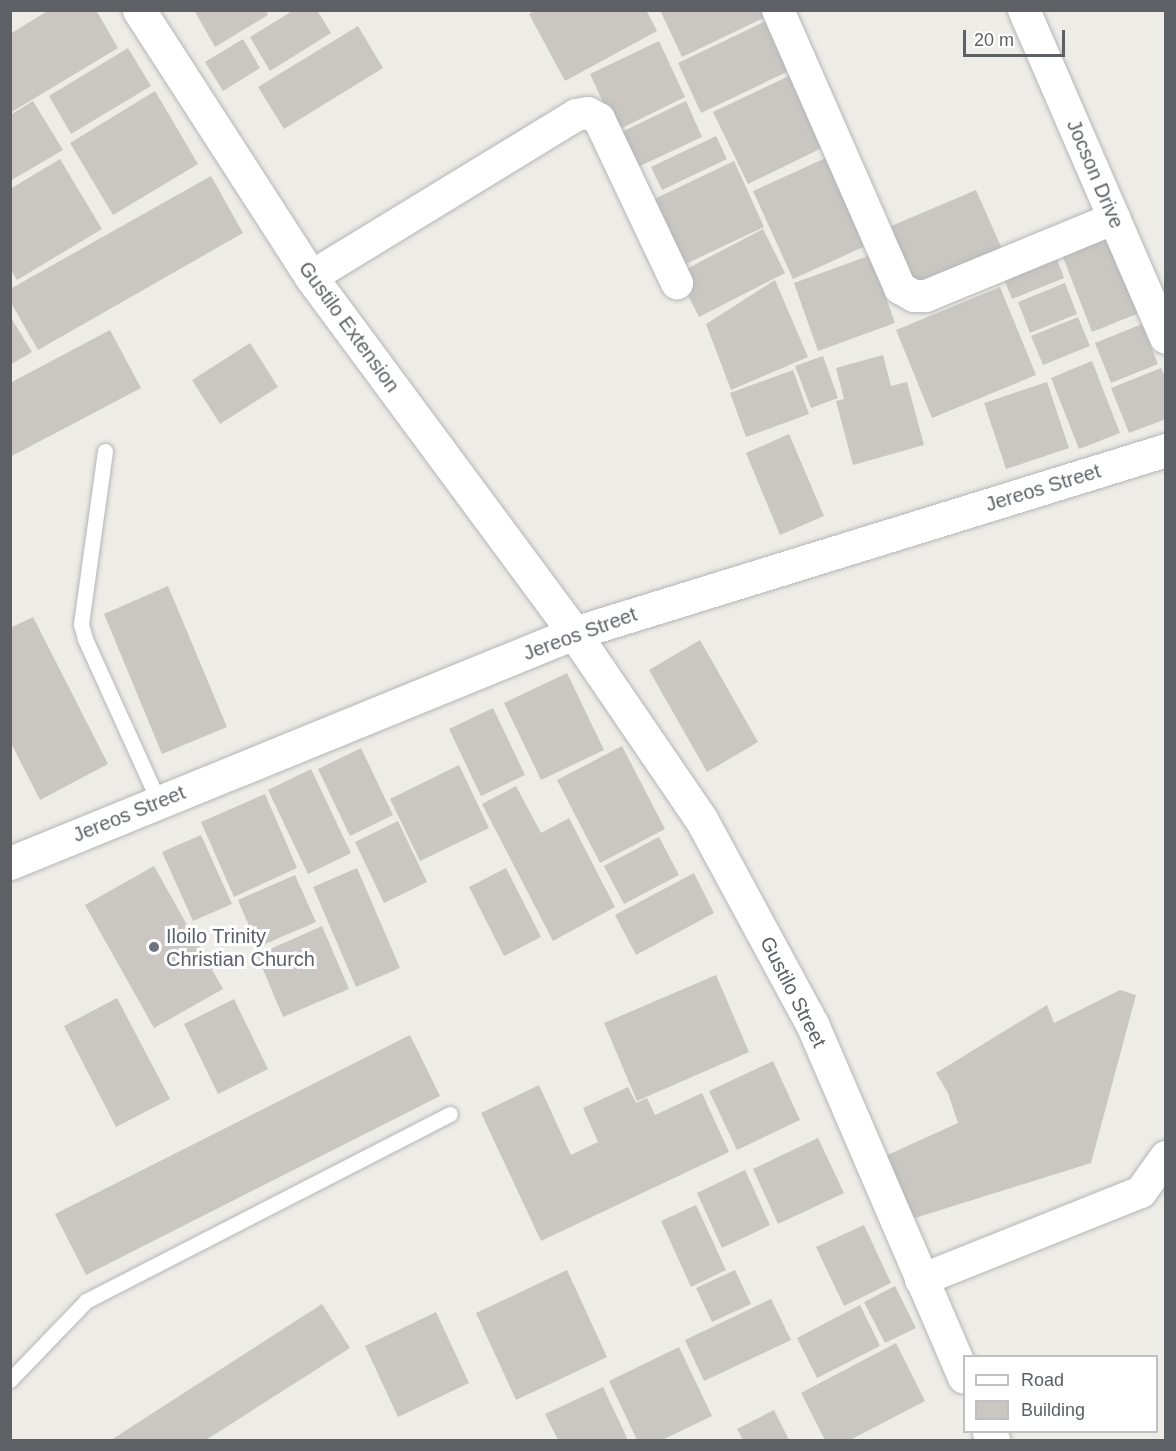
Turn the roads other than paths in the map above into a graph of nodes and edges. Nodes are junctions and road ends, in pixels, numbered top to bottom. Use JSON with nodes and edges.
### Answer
{"nodes":[{"id":1,"x":139,"y":10,"type":"edge"},
{"id":2,"x":778,"y":10,"type":"edge"},
{"id":3,"x":1024,"y":10,"type":"edge"},
{"id":4,"x":1115,"y":218,"type":"junction"},
{"id":5,"x":311,"y":277,"type":"junction"},
{"id":6,"x":677,"y":283,"type":"dead end"},
{"id":7,"x":1166,"y":338,"type":"edge"},
{"id":8,"x":1166,"y":450,"type":"edge"},
{"id":9,"x":105,"y":451,"type":"dead end"},
{"id":10,"x":574,"y":633,"type":"junction"},
{"id":11,"x":159,"y":802,"type":"junction"},
{"id":12,"x":10,"y":863,"type":"edge"},
{"id":13,"x":450,"y":1114,"type":"dead end"},
{"id":14,"x":1166,"y":1157,"type":"edge"},
{"id":15,"x":921,"y":1280,"type":"junction"},
{"id":16,"x":963,"y":1375,"type":"edge"},
{"id":17,"x":10,"y":1380,"type":"edge"}],
"edges":[{"from":1,"to":5,"type":"street","name":"Gustilo Extension"},
{"from":2,"to":4,"type":"street"},
{"from":3,"to":4,"type":"street","name":"Jocson Drive"},
{"from":4,"to":7,"type":"street","name":"Jocson Drive"},
{"from":5,"to":6,"type":"street"},
{"from":5,"to":10,"type":"street","name":"Gustilo Extension"},
{"from":8,"to":10,"type":"street","name":"Jereos Street"},
{"from":9,"to":11,"type":"lane"},
{"from":10,"to":11,"type":"street","name":"Jereos Street"},
{"from":10,"to":15,"type":"street","name":"Gustilo Street"},
{"from":11,"to":12,"type":"street","name":"Jereos Street"},
{"from":13,"to":17,"type":"lane"},
{"from":14,"to":15,"type":"street"},
{"from":15,"to":16,"type":"street","name":"Gustilo Street"}]}
